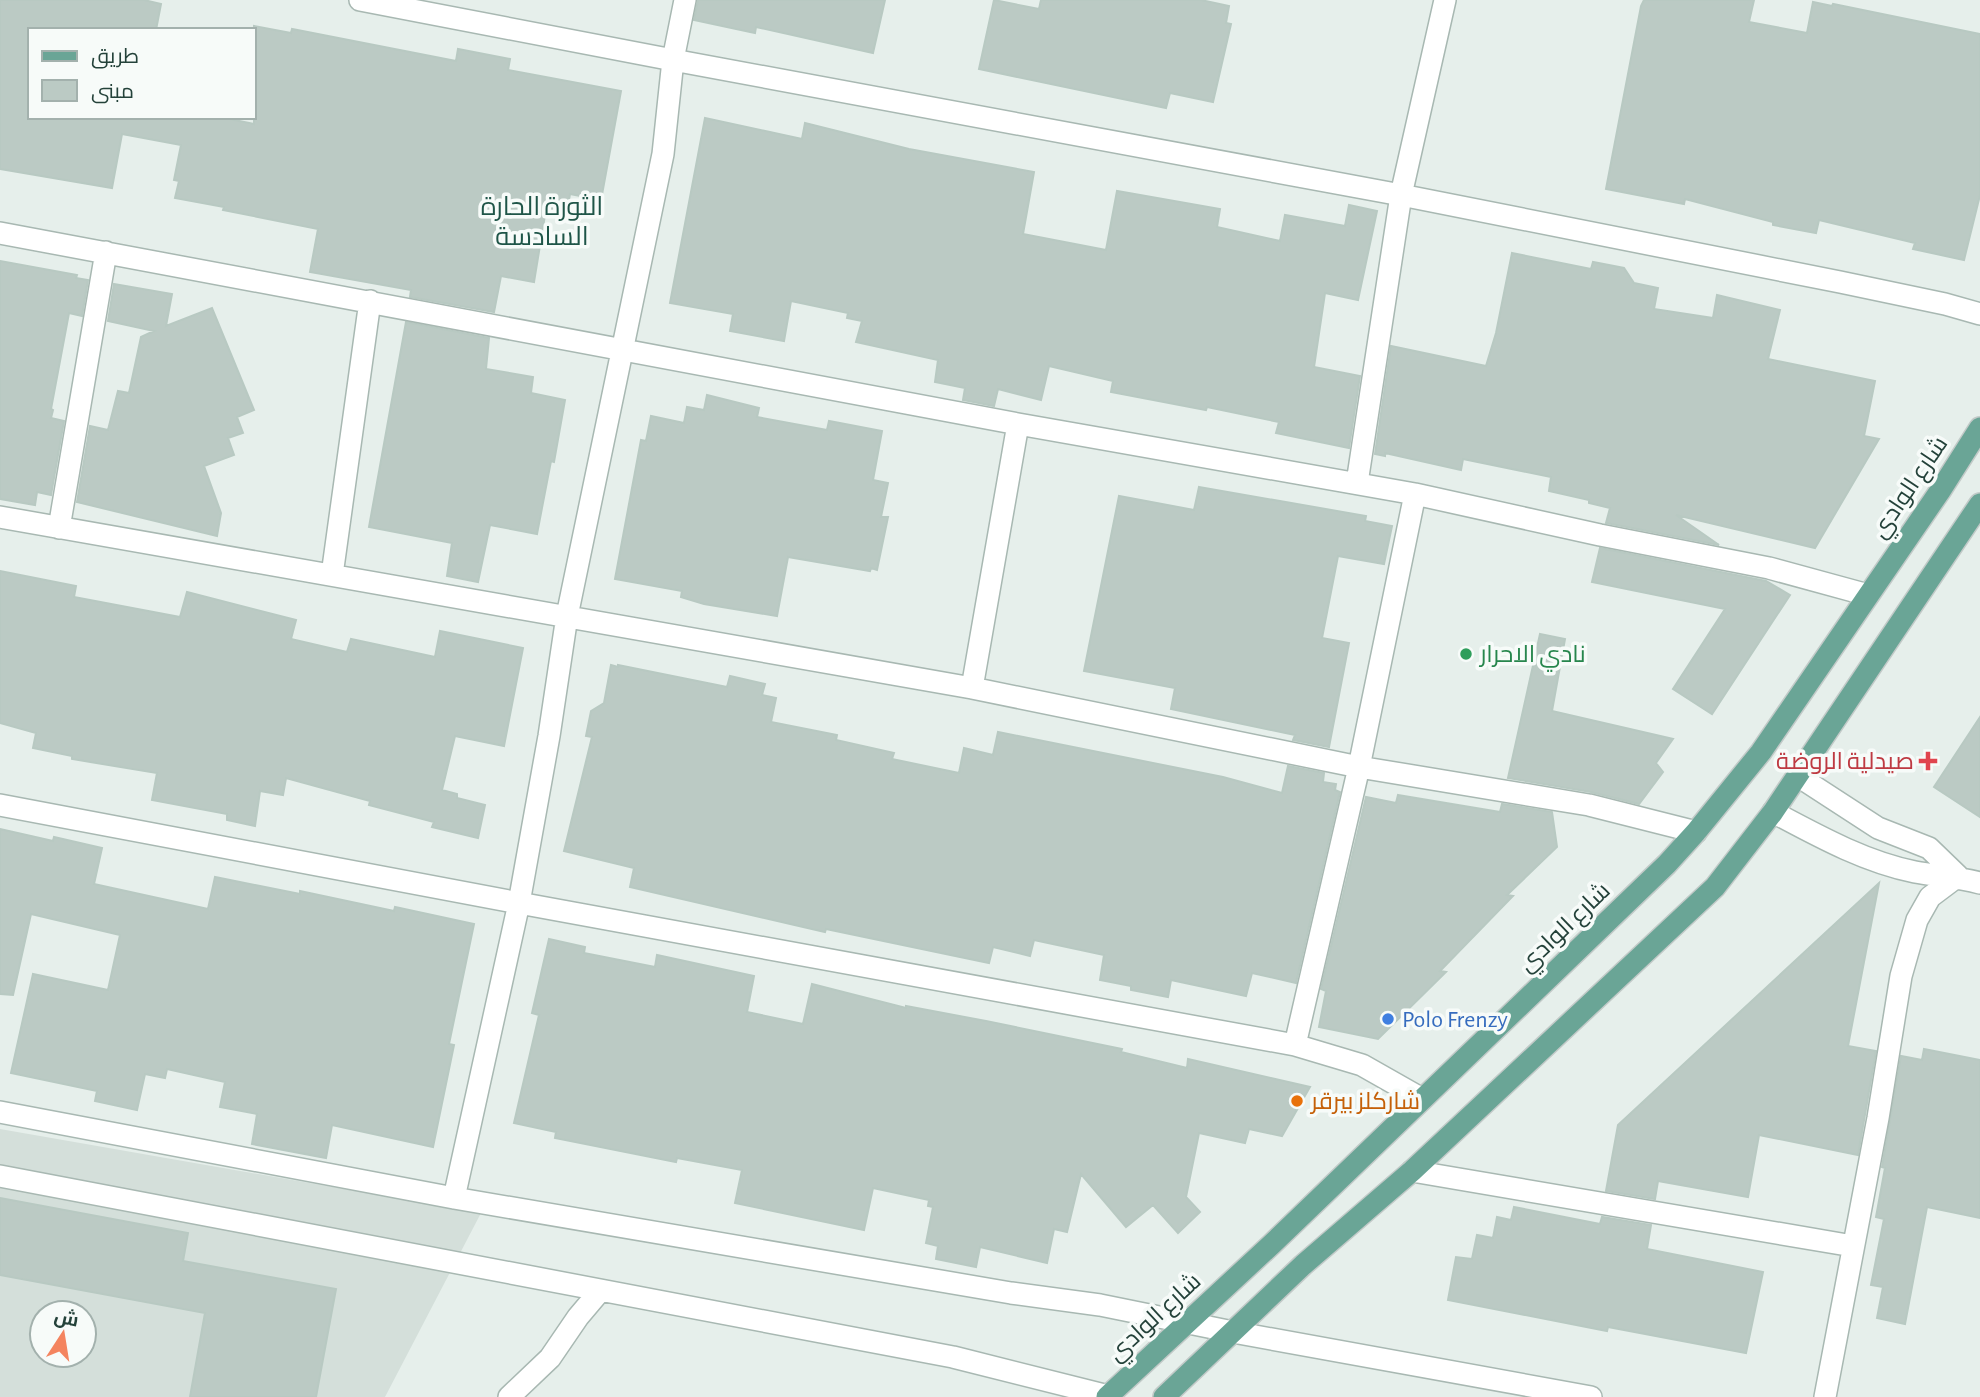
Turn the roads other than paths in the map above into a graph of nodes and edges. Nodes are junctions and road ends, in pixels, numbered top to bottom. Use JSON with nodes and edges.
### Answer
{"nodes":[{"id":1,"x":360,"y":0,"type":"edge"},
{"id":2,"x":685,"y":0,"type":"edge"},
{"id":3,"x":1445,"y":0,"type":"edge"},
{"id":4,"x":673,"y":60,"type":"junction"},
{"id":5,"x":1401,"y":195,"type":"junction"},
{"id":6,"x":0,"y":233,"type":"edge"},
{"id":7,"x":106,"y":252,"type":"junction"},
{"id":8,"x":370,"y":301,"type":"junction"},
{"id":9,"x":1980,"y":314,"type":"edge"},
{"id":10,"x":621,"y":349,"type":"junction"},
{"id":11,"x":1018,"y":424,"type":"junction"},
{"id":12,"x":1980,"y":428,"type":"edge"},
{"id":13,"x":1357,"y":483,"type":"junction"},
{"id":14,"x":1415,"y":494,"type":"junction"},
{"id":15,"x":1980,"y":504,"type":"edge"},
{"id":16,"x":0,"y":517,"type":"edge"},
{"id":17,"x":59,"y":528,"type":"junction"},
{"id":18,"x":332,"y":575,"type":"junction"},
{"id":19,"x":1868,"y":595,"type":"junction"},
{"id":20,"x":567,"y":617,"type":"junction"},
{"id":21,"x":972,"y":688,"type":"junction"},
{"id":22,"x":1359,"y":767,"type":"junction"},
{"id":23,"x":1798,"y":776,"type":"junction"},
{"id":24,"x":0,"y":805,"type":"edge"},
{"id":25,"x":1773,"y":812,"type":"junction"},
{"id":26,"x":1696,"y":832,"type":"junction"},
{"id":27,"x":1958,"y":876,"type":"junction"},
{"id":28,"x":1980,"y":883,"type":"edge"},
{"id":29,"x":519,"y":903,"type":"junction"},
{"id":30,"x":1295,"y":1045,"type":"junction"},
{"id":31,"x":1422,"y":1099,"type":"junction"},
{"id":32,"x":0,"y":1112,"type":"edge"},
{"id":33,"x":1412,"y":1171,"type":"junction"},
{"id":34,"x":0,"y":1176,"type":"edge"},
{"id":35,"x":454,"y":1198,"type":"junction"},
{"id":36,"x":1853,"y":1245,"type":"junction"},
{"id":37,"x":600,"y":1291,"type":"junction"},
{"id":38,"x":1186,"y":1322,"type":"junction"},
{"id":39,"x":1233,"y":1332,"type":"junction"},
{"id":40,"x":509,"y":1397,"type":"edge"},
{"id":41,"x":1109,"y":1397,"type":"edge"},
{"id":42,"x":1164,"y":1397,"type":"edge"},
{"id":43,"x":1591,"y":1397,"type":"edge"},
{"id":44,"x":1825,"y":1397,"type":"edge"}],
"edges":[{"from":1,"to":4,"type":"street"},
{"from":2,"to":4,"type":"street"},
{"from":3,"to":5,"type":"street"},
{"from":4,"to":5,"type":"street"},
{"from":4,"to":10,"type":"street"},
{"from":5,"to":9,"type":"street"},
{"from":5,"to":13,"type":"street"},
{"from":6,"to":7,"type":"street"},
{"from":7,"to":8,"type":"street"},
{"from":7,"to":17,"type":"street"},
{"from":8,"to":10,"type":"street"},
{"from":8,"to":18,"type":"street"},
{"from":10,"to":11,"type":"street"},
{"from":10,"to":20,"type":"street"},
{"from":11,"to":13,"type":"street"},
{"from":11,"to":21,"type":"street"},
{"from":12,"to":19,"type":"main road","name":"شارع الوادي"},
{"from":13,"to":14,"type":"street"},
{"from":14,"to":19,"type":"street"},
{"from":14,"to":22,"type":"street"},
{"from":15,"to":23,"type":"main road"},
{"from":16,"to":17,"type":"street"},
{"from":17,"to":18,"type":"street"},
{"from":18,"to":20,"type":"street"},
{"from":19,"to":26,"type":"main road","name":"شارع الوادي"},
{"from":20,"to":21,"type":"street"},
{"from":20,"to":29,"type":"street"},
{"from":21,"to":22,"type":"street"},
{"from":22,"to":26,"type":"street"},
{"from":22,"to":30,"type":"street"},
{"from":23,"to":25,"type":"main road"},
{"from":23,"to":27,"type":"street"},
{"from":24,"to":29,"type":"street"},
{"from":25,"to":27,"type":"street"},
{"from":25,"to":33,"type":"main road"},
{"from":26,"to":31,"type":"main road","name":"شارع الوادي"},
{"from":27,"to":28,"type":"street"},
{"from":27,"to":36,"type":"street"},
{"from":29,"to":30,"type":"street"},
{"from":29,"to":35,"type":"street"},
{"from":30,"to":31,"type":"street"},
{"from":31,"to":38,"type":"main road","name":"شارع الوادي"},
{"from":32,"to":35,"type":"street"},
{"from":33,"to":36,"type":"street"},
{"from":33,"to":39,"type":"main road"},
{"from":34,"to":37,"type":"street"},
{"from":35,"to":38,"type":"street"},
{"from":36,"to":44,"type":"street"},
{"from":37,"to":40,"type":"street"},
{"from":37,"to":41,"type":"street"},
{"from":38,"to":39,"type":"street"},
{"from":38,"to":41,"type":"main road","name":"شارع الوادي"},
{"from":39,"to":42,"type":"main road"},
{"from":39,"to":43,"type":"street"}]}
